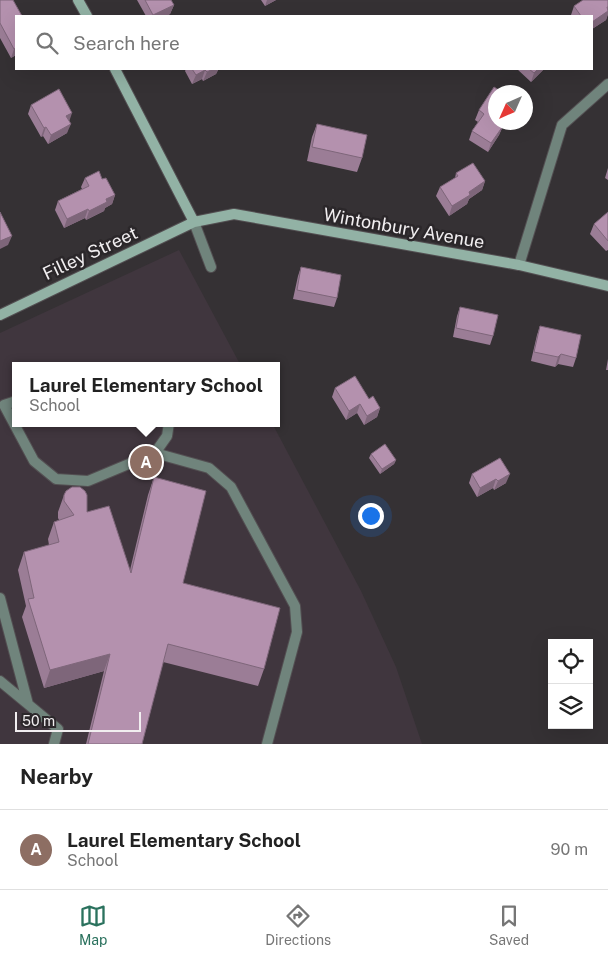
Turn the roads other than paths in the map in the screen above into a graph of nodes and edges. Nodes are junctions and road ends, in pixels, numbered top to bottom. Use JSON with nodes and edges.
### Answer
{"nodes":[{"id":1,"x":78,"y":0,"type":"edge"},
{"id":2,"x":86,"y":15,"type":"edge"},
{"id":3,"x":116,"y":70,"type":"edge"},
{"id":4,"x":608,"y":84,"type":"edge"},
{"id":5,"x":194,"y":222,"type":"junction"},
{"id":6,"x":519,"y":265,"type":"junction"},
{"id":7,"x":210,"y":267,"type":"dead end"},
{"id":8,"x":608,"y":286,"type":"edge"},
{"id":9,"x":0,"y":314,"type":"edge"},
{"id":10,"x":1,"y":402,"type":"edge"},
{"id":11,"x":12,"y":422,"type":"edge"},
{"id":12,"x":15,"y":427,"type":"edge"},
{"id":13,"x":168,"y":427,"type":"edge"},
{"id":14,"x":155,"y":453,"type":"junction"},
{"id":15,"x":0,"y":598,"type":"edge"},
{"id":16,"x":0,"y":681,"type":"edge"},
{"id":17,"x":28,"y":704,"type":"junction"},
{"id":18,"x":54,"y":744,"type":"edge"},
{"id":19,"x":267,"y":744,"type":"edge"}],
"edges":[{"from":1,"to":2,"type":"street"},
{"from":3,"to":5,"type":"street"},
{"from":4,"to":6,"type":"street"},
{"from":5,"to":6,"type":"street","name":"Wintonbury Avenue"},
{"from":5,"to":7,"type":"street"},
{"from":5,"to":9,"type":"street","name":"Filley Street"},
{"from":6,"to":8,"type":"street","name":"Wintonbury Avenue"},
{"from":10,"to":11,"type":"street"},
{"from":12,"to":14,"type":"street"},
{"from":13,"to":14,"type":"street"},
{"from":14,"to":19,"type":"street"},
{"from":15,"to":17,"type":"street"},
{"from":16,"to":17,"type":"street"},
{"from":17,"to":18,"type":"street"}]}
